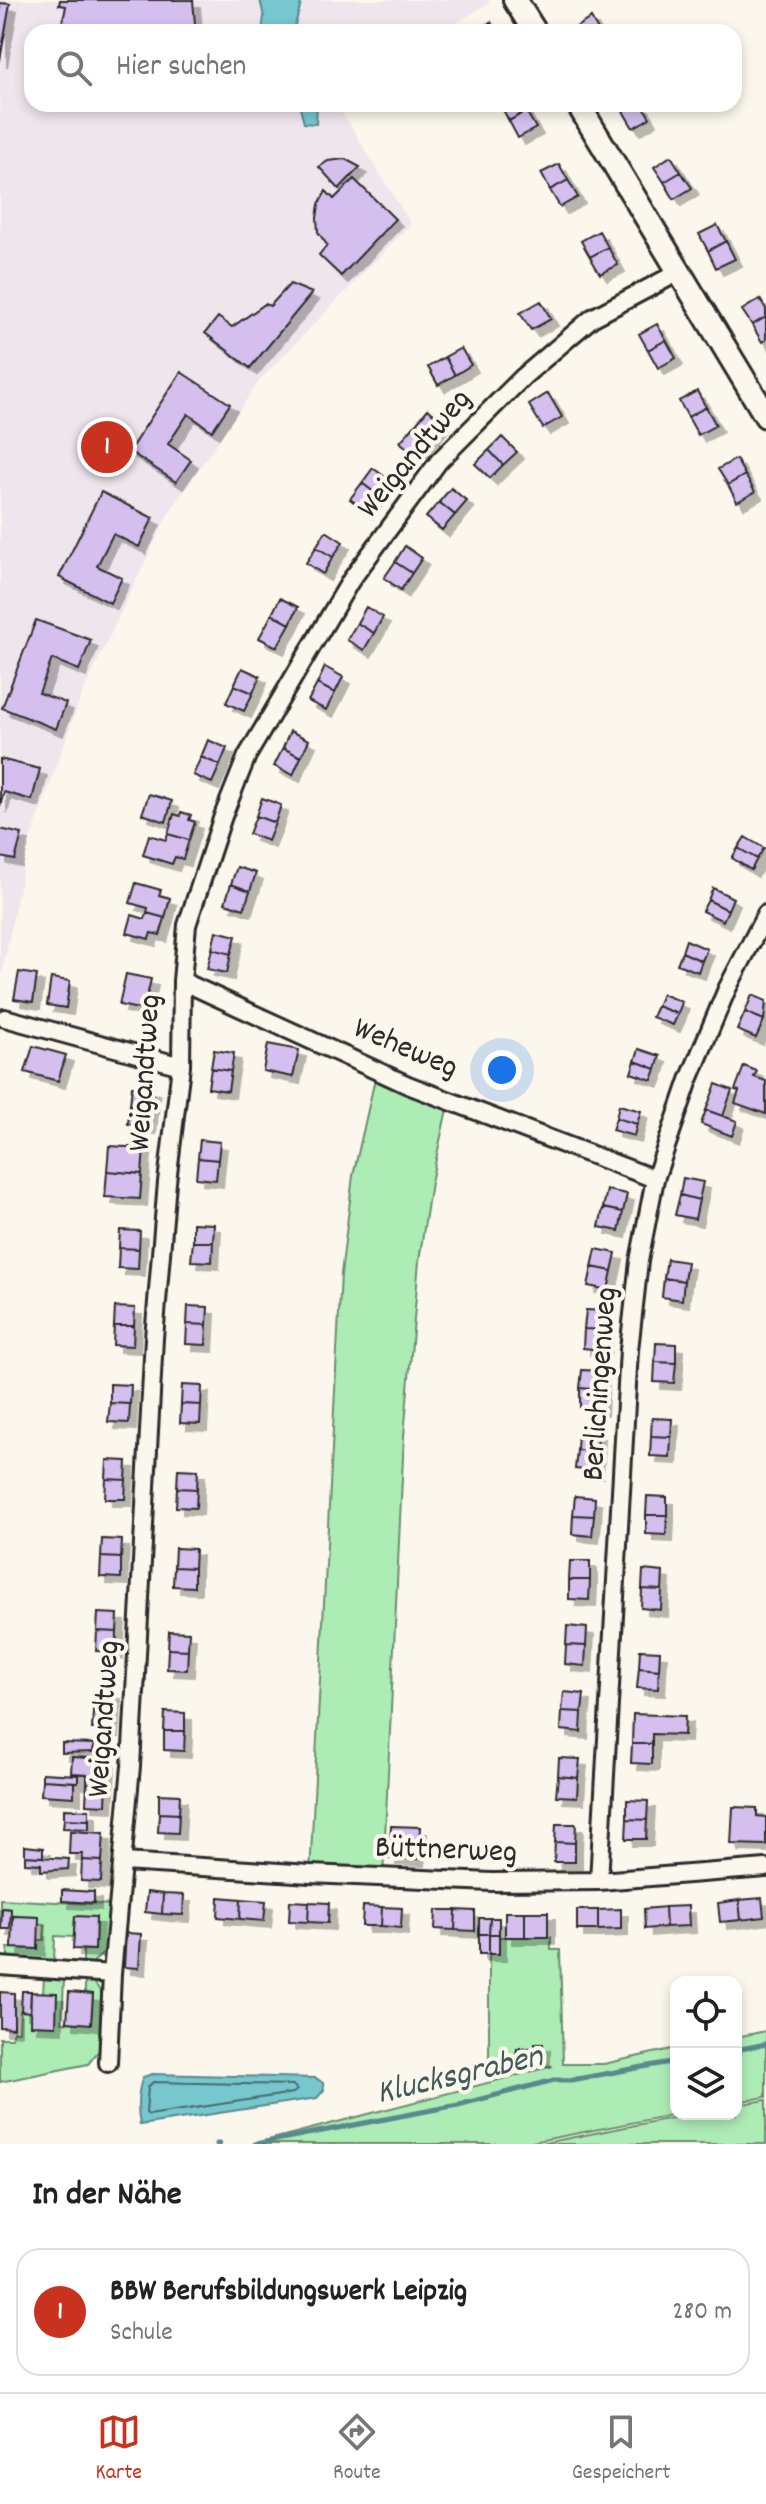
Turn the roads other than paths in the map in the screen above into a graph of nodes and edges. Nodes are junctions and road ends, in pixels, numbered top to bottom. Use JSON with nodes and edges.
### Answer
{"nodes":[{"id":1,"x":515,"y":0,"type":"edge"},
{"id":2,"x":530,"y":24,"type":"edge"},
{"id":3,"x":583,"y":112,"type":"edge"},
{"id":4,"x":679,"y":272,"type":"junction"},
{"id":5,"x":766,"y":416,"type":"edge"},
{"id":6,"x":766,"y":914,"type":"edge"},
{"id":7,"x":182,"y":981,"type":"junction"},
{"id":8,"x":5,"y":1018,"type":"dead end"},
{"id":9,"x":181,"y":1066,"type":"junction"},
{"id":10,"x":655,"y":1179,"type":"junction"},
{"id":11,"x":124,"y":1862,"type":"junction"},
{"id":12,"x":766,"y":1868,"type":"edge"},
{"id":13,"x":599,"y":1881,"type":"junction"},
{"id":14,"x":0,"y":1966,"type":"edge"},
{"id":15,"x":112,"y":1974,"type":"junction"},
{"id":16,"x":108,"y":2063,"type":"dead end"}],
"edges":[{"from":1,"to":2,"type":"main road"},
{"from":3,"to":4,"type":"main road"},
{"from":4,"to":5,"type":"main road"},
{"from":4,"to":7,"type":"street","name":"Weigandtweg"},
{"from":6,"to":10,"type":"street","name":"Berlichingenweg"},
{"from":7,"to":9,"type":"street","name":"Weigandtweg"},
{"from":7,"to":10,"type":"street","name":"Weheweg"},
{"from":8,"to":9,"type":"street"},
{"from":9,"to":11,"type":"street","name":"Weigandtweg"},
{"from":10,"to":13,"type":"street","name":"Berlichingenweg"},
{"from":11,"to":13,"type":"street","name":"Büttnerweg"},
{"from":11,"to":15,"type":"street","name":"Weigandtweg"},
{"from":12,"to":13,"type":"street","name":"Büttnerweg"},
{"from":14,"to":15,"type":"street"},
{"from":15,"to":16,"type":"street","name":"Weigandtweg"}]}
